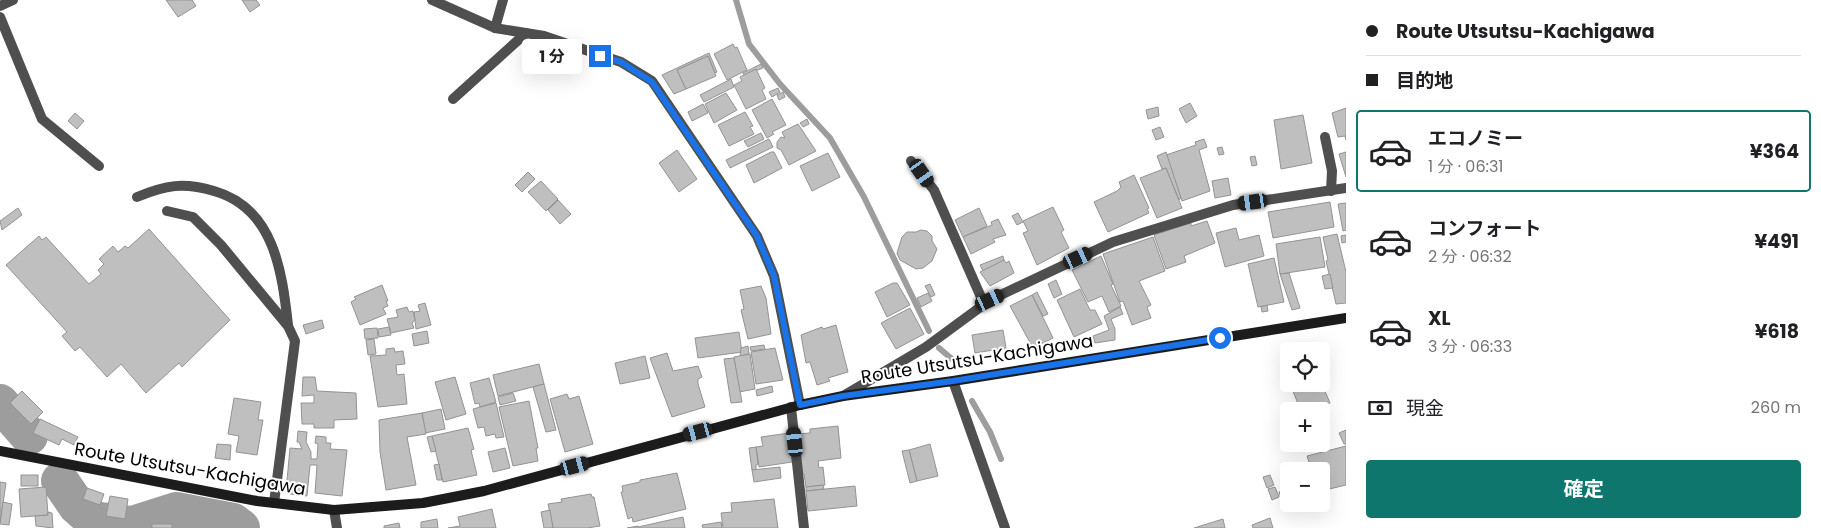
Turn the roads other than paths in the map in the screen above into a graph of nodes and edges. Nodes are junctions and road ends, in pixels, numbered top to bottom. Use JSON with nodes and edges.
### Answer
{"nodes":[{"id":1,"x":13,"y":0,"type":"edge"},
{"id":2,"x":432,"y":0,"type":"edge"},
{"id":3,"x":503,"y":0,"type":"edge"},
{"id":4,"x":0,"y":6,"type":"edge"},
{"id":5,"x":0,"y":17,"type":"edge"},
{"id":6,"x":495,"y":28,"type":"junction"},
{"id":7,"x":526,"y":33,"type":"junction"},
{"id":8,"x":453,"y":99,"type":"dead end"},
{"id":9,"x":1325,"y":137,"type":"dead end"},
{"id":10,"x":911,"y":161,"type":"dead end"},
{"id":11,"x":99,"y":166,"type":"dead end"},
{"id":12,"x":1346,"y":188,"type":"edge"},
{"id":13,"x":1331,"y":190,"type":"junction"},
{"id":14,"x":137,"y":197,"type":"dead end"},
{"id":15,"x":167,"y":211,"type":"dead end"},
{"id":16,"x":984,"y":304,"type":"junction"},
{"id":17,"x":1346,"y":318,"type":"edge"},
{"id":18,"x":288,"y":326,"type":"junction"},
{"id":19,"x":953,"y":381,"type":"junction"},
{"id":20,"x":843,"y":396,"type":"junction"},
{"id":21,"x":796,"y":406,"type":"junction"},
{"id":22,"x":0,"y":451,"type":"edge"},
{"id":23,"x":274,"y":503,"type":"junction"},
{"id":24,"x":334,"y":510,"type":"junction"},
{"id":25,"x":337,"y":528,"type":"edge"},
{"id":26,"x":804,"y":528,"type":"edge"},
{"id":27,"x":1005,"y":528,"type":"edge"}],
"edges":[{"from":1,"to":4,"type":"street"},
{"from":2,"to":6,"type":"street"},
{"from":3,"to":6,"type":"street"},
{"from":5,"to":11,"type":"street"},
{"from":6,"to":7,"type":"street"},
{"from":7,"to":8,"type":"street"},
{"from":7,"to":21,"type":"street"},
{"from":9,"to":13,"type":"street"},
{"from":10,"to":16,"type":"street"},
{"from":12,"to":13,"type":"street"},
{"from":13,"to":16,"type":"street"},
{"from":14,"to":18,"type":"street"},
{"from":15,"to":18,"type":"street"},
{"from":16,"to":20,"type":"street"},
{"from":17,"to":19,"type":"main road","name":"Route Utsutsu-Kachigawa"},
{"from":18,"to":23,"type":"street"},
{"from":19,"to":20,"type":"main road","name":"Route Utsutsu-Kachigawa"},
{"from":19,"to":27,"type":"street"},
{"from":20,"to":21,"type":"main road","name":"Route Utsutsu-Kachigawa"},
{"from":21,"to":24,"type":"main road","name":"Route Utsutsu-Kachigawa"},
{"from":21,"to":26,"type":"street"},
{"from":22,"to":23,"type":"main road","name":"Route Utsutsu-Kachigawa"},
{"from":23,"to":24,"type":"main road","name":"Route Utsutsu-Kachigawa"},
{"from":24,"to":25,"type":"street"}]}
